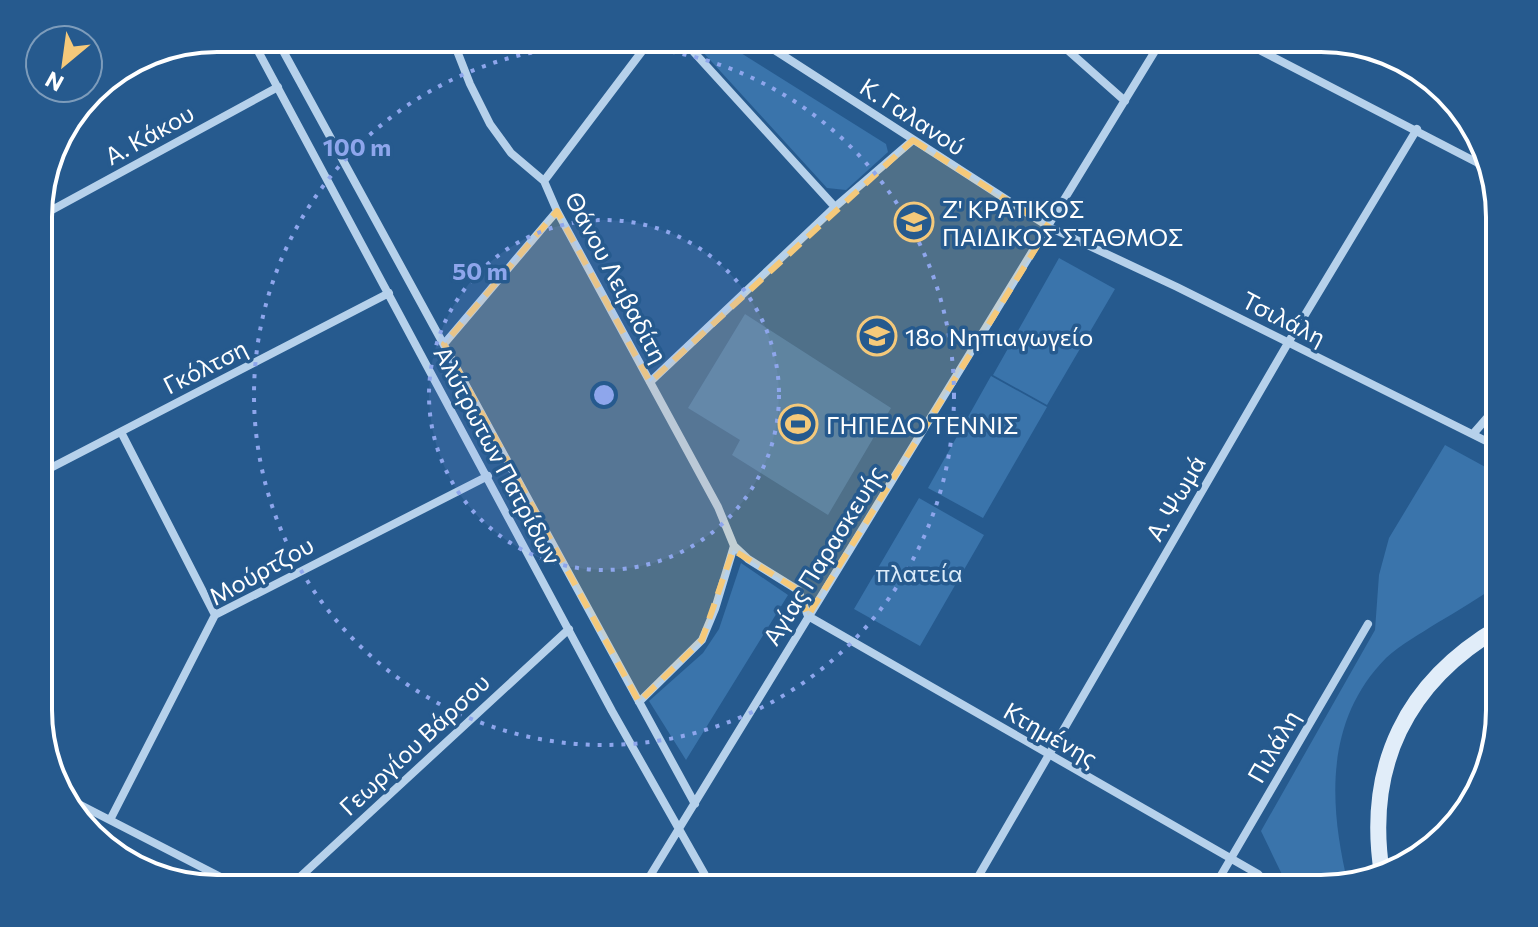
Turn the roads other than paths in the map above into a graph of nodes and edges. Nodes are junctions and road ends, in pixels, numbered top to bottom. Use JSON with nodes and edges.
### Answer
{"nodes":[{"id":1,"x":259,"y":52,"type":"edge"},
{"id":2,"x":284,"y":52,"type":"edge"},
{"id":3,"x":457,"y":52,"type":"edge"},
{"id":4,"x":641,"y":52,"type":"edge"},
{"id":5,"x":694,"y":52,"type":"edge"},
{"id":6,"x":778,"y":52,"type":"edge"},
{"id":7,"x":1070,"y":52,"type":"edge"},
{"id":8,"x":1155,"y":52,"type":"edge"},
{"id":9,"x":1264,"y":52,"type":"edge"},
{"id":10,"x":278,"y":87,"type":"junction"},
{"id":11,"x":1125,"y":101,"type":"junction"},
{"id":12,"x":1417,"y":129,"type":"junction"},
{"id":13,"x":913,"y":140,"type":"junction"},
{"id":14,"x":1476,"y":162,"type":"edge"},
{"id":15,"x":544,"y":181,"type":"junction"},
{"id":16,"x":835,"y":207,"type":"junction"},
{"id":17,"x":52,"y":210,"type":"edge"},
{"id":18,"x":557,"y":211,"type":"junction"},
{"id":19,"x":1049,"y":227,"type":"junction"},
{"id":20,"x":389,"y":293,"type":"junction"},
{"id":21,"x":1288,"y":343,"type":"junction"},
{"id":22,"x":444,"y":344,"type":"junction"},
{"id":23,"x":650,"y":382,"type":"junction"},
{"id":24,"x":1486,"y":419,"type":"edge"},
{"id":25,"x":121,"y":432,"type":"junction"},
{"id":26,"x":1473,"y":434,"type":"junction"},
{"id":27,"x":1486,"y":441,"type":"edge"},
{"id":28,"x":52,"y":467,"type":"edge"},
{"id":29,"x":488,"y":476,"type":"junction"},
{"id":30,"x":734,"y":546,"type":"junction"},
{"id":31,"x":215,"y":615,"type":"junction"},
{"id":32,"x":808,"y":616,"type":"junction"},
{"id":33,"x":1368,"y":624,"type":"dead end"},
{"id":34,"x":569,"y":629,"type":"junction"},
{"id":35,"x":1486,"y":637,"type":"edge"},
{"id":36,"x":639,"y":702,"type":"junction"},
{"id":37,"x":1048,"y":755,"type":"junction"},
{"id":38,"x":695,"y":804,"type":"junction"},
{"id":39,"x":83,"y":806,"type":"edge"},
{"id":40,"x":110,"y":820,"type":"junction"},
{"id":41,"x":678,"y":831,"type":"junction"},
{"id":42,"x":1230,"y":859,"type":"junction"},
{"id":43,"x":1381,"y":863,"type":"edge"},
{"id":44,"x":217,"y":875,"type":"edge"},
{"id":45,"x":302,"y":875,"type":"edge"},
{"id":46,"x":651,"y":875,"type":"edge"},
{"id":47,"x":705,"y":875,"type":"edge"},
{"id":48,"x":979,"y":875,"type":"edge"},
{"id":49,"x":1221,"y":875,"type":"edge"},
{"id":50,"x":1259,"y":875,"type":"edge"}],
"edges":[{"from":1,"to":10,"type":"street","name":"Αλύτρωτων Πατρίδων"},
{"from":2,"to":22,"type":"street"},
{"from":3,"to":15,"type":"street","name":"Θάνου Λειβαδίτη"},
{"from":4,"to":15,"type":"street"},
{"from":5,"to":16,"type":"street"},
{"from":6,"to":13,"type":"street","name":"Κ. Γαλανού"},
{"from":7,"to":11,"type":"street"},
{"from":8,"to":11,"type":"street","name":"Αγίας Παρασκευής"},
{"from":9,"to":12,"type":"street"},
{"from":10,"to":17,"type":"street","name":"Α. Κάκου"},
{"from":10,"to":20,"type":"street","name":"Αλύτρωτων Πατρίδων"},
{"from":11,"to":19,"type":"street","name":"Αγίας Παρασκευής"},
{"from":12,"to":14,"type":"street"},
{"from":12,"to":21,"type":"street","name":"Α. Ψωμά"},
{"from":13,"to":16,"type":"street"},
{"from":13,"to":19,"type":"street","name":"Κ. Γαλανού"},
{"from":15,"to":18,"type":"street","name":"Θάνου Λειβαδίτη"},
{"from":16,"to":23,"type":"street"},
{"from":18,"to":22,"type":"street"},
{"from":18,"to":23,"type":"street","name":"Θάνου Λειβαδίτη"},
{"from":19,"to":21,"type":"street","name":"Τσιλάλη"},
{"from":19,"to":32,"type":"street","name":"Αγίας Παρασκευής"},
{"from":20,"to":25,"type":"street","name":"Γκόλτση"},
{"from":20,"to":29,"type":"street","name":"Αλύτρωτων Πατρίδων"},
{"from":21,"to":26,"type":"street","name":"Τσιλάλη"},
{"from":21,"to":37,"type":"street","name":"Α. Ψωμά"},
{"from":22,"to":36,"type":"street"},
{"from":23,"to":30,"type":"street","name":"Θάνου Λειβαδίτη"},
{"from":24,"to":26,"type":"street"},
{"from":25,"to":28,"type":"street","name":"Γκόλτση"},
{"from":25,"to":31,"type":"street"},
{"from":26,"to":27,"type":"street","name":"Τσιλάλη"},
{"from":29,"to":31,"type":"street","name":"Μούρτζου"},
{"from":29,"to":34,"type":"street","name":"Αλύτρωτων Πατρίδων"},
{"from":30,"to":32,"type":"street"},
{"from":30,"to":36,"type":"street"},
{"from":31,"to":40,"type":"street","name":"Μούρτζου"},
{"from":32,"to":37,"type":"street","name":"Κτημένης"},
{"from":32,"to":38,"type":"street","name":"Αγίας Παρασκευής"},
{"from":33,"to":42,"type":"street","name":"Πιλάλη"},
{"from":34,"to":41,"type":"street","name":"Αλύτρωτων Πατρίδων"},
{"from":34,"to":45,"type":"street","name":"Γεωργίου Βάρσου"},
{"from":35,"to":43,"type":"main road"},
{"from":36,"to":38,"type":"street"},
{"from":37,"to":42,"type":"street","name":"Κτημένης"},
{"from":37,"to":48,"type":"street","name":"Α. Ψωμά"},
{"from":38,"to":41,"type":"street","name":"Αγίας Παρασκευής"},
{"from":39,"to":40,"type":"street"},
{"from":40,"to":44,"type":"street"},
{"from":41,"to":46,"type":"street","name":"Αγίας Παρασκευής"},
{"from":41,"to":47,"type":"street","name":"Αλύτρωτων Πατρίδων"},
{"from":42,"to":49,"type":"street","name":"Πιλάλη"},
{"from":42,"to":50,"type":"street","name":"Κτημένης"}]}
